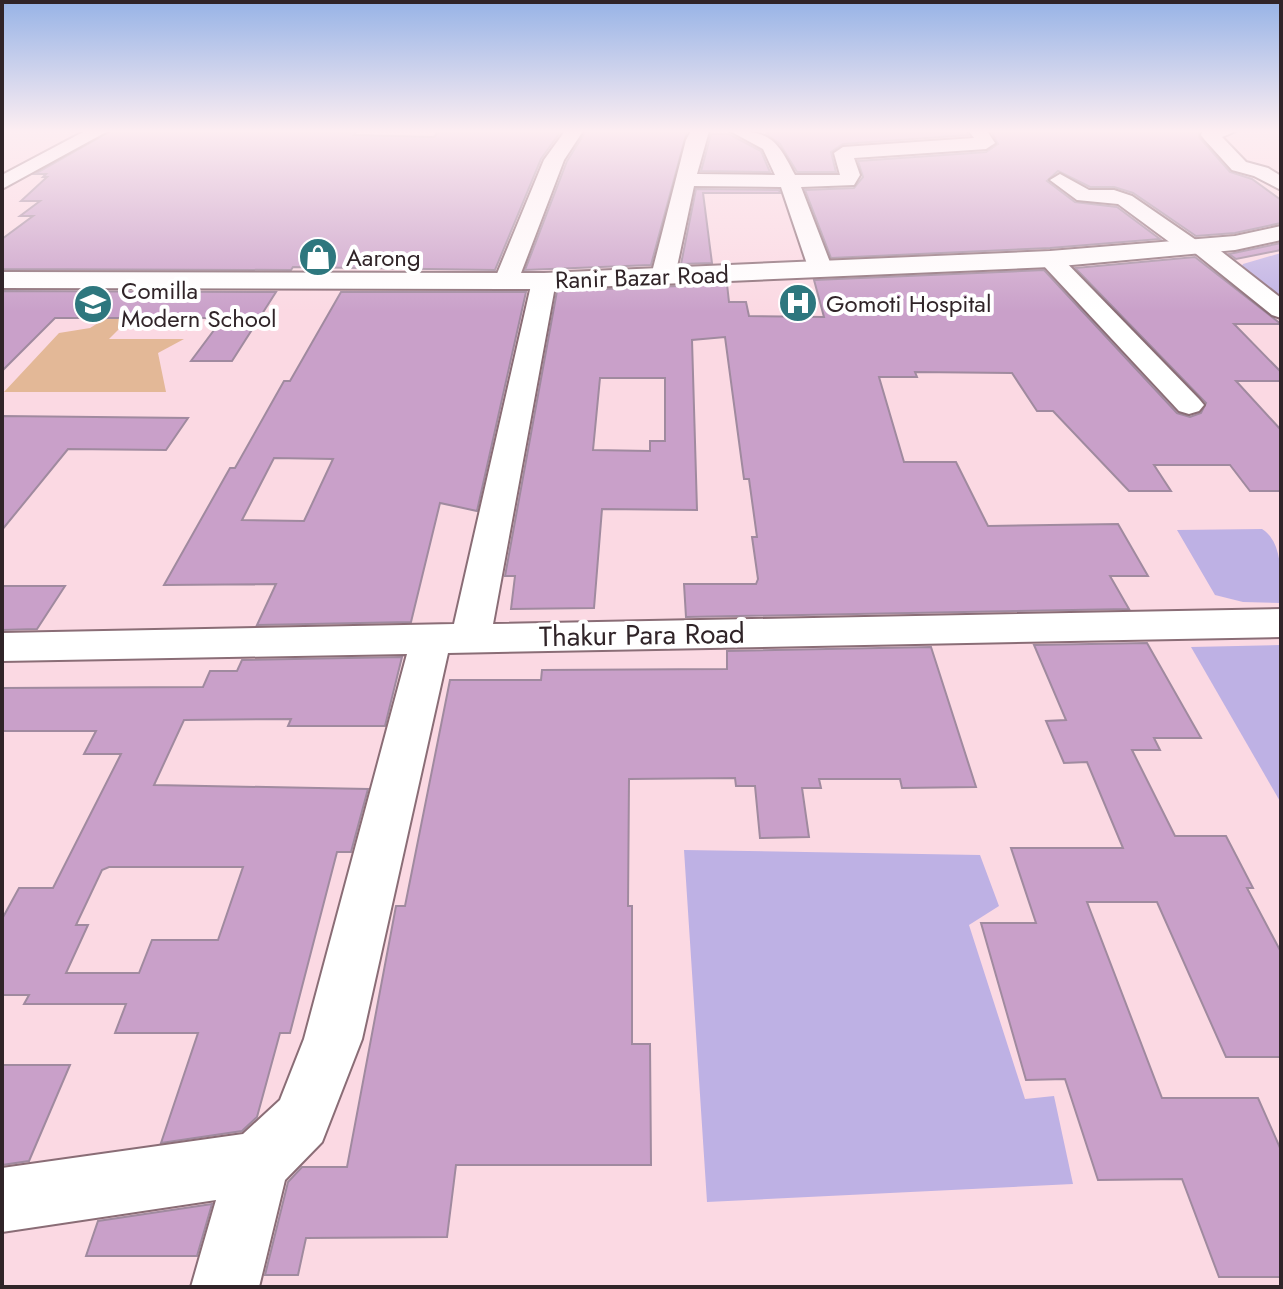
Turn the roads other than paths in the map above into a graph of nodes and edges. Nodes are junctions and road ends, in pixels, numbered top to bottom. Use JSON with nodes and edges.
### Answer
{"nodes":[{"id":1,"x":542,"y":191,"type":"edge"},
{"id":2,"x":682,"y":191,"type":"edge"},
{"id":3,"x":792,"y":191,"type":"edge"},
{"id":4,"x":1077,"y":191,"type":"edge"},
{"id":5,"x":1281,"y":233,"type":"edge"},
{"id":6,"x":1196,"y":246,"type":"junction"},
{"id":7,"x":1050,"y":259,"type":"junction"},
{"id":8,"x":821,"y":270,"type":"junction"},
{"id":9,"x":663,"y":276,"type":"junction"},
{"id":10,"x":2,"y":280,"type":"edge"},
{"id":11,"x":506,"y":281,"type":"junction"},
{"id":12,"x":544,"y":281,"type":"junction"},
{"id":13,"x":1281,"y":310,"type":"edge"},
{"id":14,"x":1189,"y":405,"type":"dead end"},
{"id":15,"x":1281,"y":623,"type":"edge"},
{"id":16,"x":451,"y":639,"type":"junction"},
{"id":17,"x":2,"y":647,"type":"edge"},
{"id":18,"x":258,"y":1163,"type":"junction"},
{"id":19,"x":2,"y":1200,"type":"edge"},
{"id":20,"x":225,"y":1287,"type":"edge"}],
"edges":[{"from":1,"to":11,"type":"street"},
{"from":2,"to":9,"type":"street"},
{"from":3,"to":8,"type":"street"},
{"from":4,"to":6,"type":"street"},
{"from":5,"to":6,"type":"main road","name":"Ranir Bazar Road"},
{"from":6,"to":7,"type":"main road","name":"Ranir Bazar Road"},
{"from":6,"to":13,"type":"street"},
{"from":7,"to":8,"type":"main road","name":"Ranir Bazar Road"},
{"from":7,"to":14,"type":"street"},
{"from":8,"to":9,"type":"main road","name":"Ranir Bazar Road"},
{"from":9,"to":12,"type":"main road","name":"Ranir Bazar Road"},
{"from":10,"to":11,"type":"main road","name":"Ranir Bazar Road"},
{"from":11,"to":12,"type":"main road","name":"Ranir Bazar Road"},
{"from":12,"to":16,"type":"street"},
{"from":15,"to":16,"type":"street","name":"Thakur Para Road"},
{"from":16,"to":17,"type":"street","name":"Thakur Para Road"},
{"from":16,"to":18,"type":"street"},
{"from":18,"to":19,"type":"street"},
{"from":18,"to":20,"type":"street"}]}
